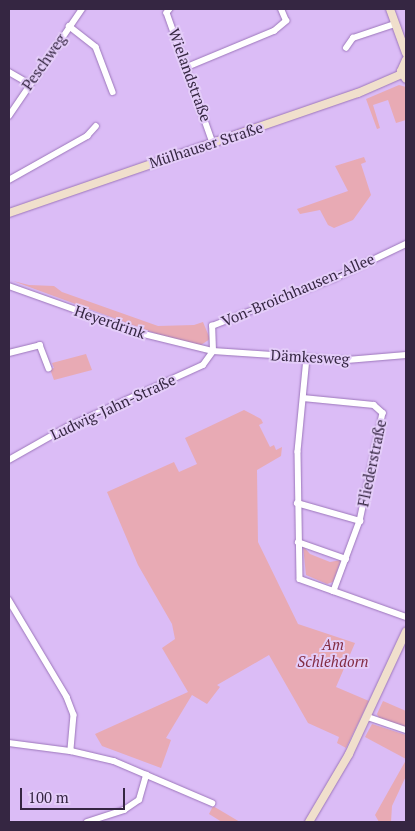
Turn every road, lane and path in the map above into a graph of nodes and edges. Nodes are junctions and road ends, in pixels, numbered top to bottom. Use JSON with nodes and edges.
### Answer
{"nodes":[{"id":1,"x":82,"y":9,"type":"edge"},
{"id":2,"x":170,"y":9,"type":"edge"},
{"id":3,"x":281,"y":9,"type":"edge"},
{"id":4,"x":390,"y":9,"type":"edge"},
{"id":5,"x":395,"y":24,"type":"junction"},
{"id":6,"x":69,"y":26,"type":"junction"},
{"id":7,"x":346,"y":48,"type":"dead end"},
{"id":8,"x":406,"y":53,"type":"edge"},
{"id":9,"x":406,"y":60,"type":"edge"},
{"id":10,"x":187,"y":67,"type":"junction"},
{"id":11,"x":9,"y":72,"type":"edge"},
{"id":12,"x":404,"y":76,"type":"edge"},
{"id":13,"x":28,"y":83,"type":"junction"},
{"id":14,"x":113,"y":92,"type":"dead end"},
{"id":15,"x":9,"y":116,"type":"edge"},
{"id":16,"x":96,"y":126,"type":"dead end"},
{"id":17,"x":213,"y":142,"type":"junction"},
{"id":18,"x":9,"y":180,"type":"edge"},
{"id":19,"x":9,"y":213,"type":"edge"},
{"id":20,"x":406,"y":244,"type":"edge"},
{"id":21,"x":9,"y":286,"type":"edge"},
{"id":22,"x":213,"y":351,"type":"junction"},
{"id":23,"x":9,"y":352,"type":"edge"},
{"id":24,"x":406,"y":355,"type":"edge"},
{"id":25,"x":307,"y":358,"type":"junction"},
{"id":26,"x":49,"y":368,"type":"dead end"},
{"id":27,"x":303,"y":398,"type":"junction"},
{"id":28,"x":9,"y":460,"type":"edge"},
{"id":29,"x":297,"y":503,"type":"junction"},
{"id":30,"x":360,"y":521,"type":"junction"},
{"id":31,"x":298,"y":542,"type":"junction"},
{"id":32,"x":346,"y":559,"type":"junction"},
{"id":33,"x":334,"y":591,"type":"junction"},
{"id":34,"x":9,"y":600,"type":"edge"},
{"id":35,"x":406,"y":617,"type":"edge"},
{"id":36,"x":406,"y":632,"type":"edge"},
{"id":37,"x":368,"y":717,"type":"junction"},
{"id":38,"x":406,"y":730,"type":"edge"},
{"id":39,"x":9,"y":743,"type":"edge"},
{"id":40,"x":72,"y":751,"type":"junction"},
{"id":41,"x":146,"y":775,"type":"junction"},
{"id":42,"x":212,"y":803,"type":"dead end"},
{"id":43,"x":87,"y":822,"type":"edge"},
{"id":44,"x":309,"y":822,"type":"edge"}],
"edges":[{"from":1,"to":6,"type":"street","name":"Peschweg"},
{"from":2,"to":10,"type":"street","name":"Wielandstraße"},
{"from":3,"to":10,"type":"street"},
{"from":4,"to":5,"type":"street"},
{"from":5,"to":7,"type":"street"},
{"from":5,"to":8,"type":"street"},
{"from":6,"to":13,"type":"street","name":"Peschweg"},
{"from":6,"to":14,"type":"street"},
{"from":9,"to":12,"type":"street","name":"Mülhauser Straße"},
{"from":10,"to":17,"type":"street","name":"Wielandstraße"},
{"from":11,"to":13,"type":"street"},
{"from":12,"to":17,"type":"street","name":"Mülhauser Straße"},
{"from":13,"to":15,"type":"street","name":"Peschweg"},
{"from":16,"to":18,"type":"street"},
{"from":17,"to":19,"type":"street","name":"Mülhauser Straße"},
{"from":20,"to":22,"type":"street","name":"Von-Broichhausen-Allee"},
{"from":21,"to":22,"type":"street","name":"Heyerdrink"},
{"from":22,"to":25,"type":"street","name":"Dämkesweg"},
{"from":22,"to":28,"type":"street","name":"Ludwig-Jahn-Straße"},
{"from":23,"to":26,"type":"street"},
{"from":24,"to":25,"type":"street","name":"Dämkesweg"},
{"from":25,"to":27,"type":"street"},
{"from":27,"to":29,"type":"street"},
{"from":27,"to":30,"type":"street","name":"Fliederstraße"},
{"from":29,"to":30,"type":"street"},
{"from":29,"to":31,"type":"street"},
{"from":30,"to":32,"type":"street","name":"Fliederstraße"},
{"from":31,"to":32,"type":"street"},
{"from":31,"to":33,"type":"street"},
{"from":32,"to":33,"type":"street","name":"Fliederstraße"},
{"from":33,"to":35,"type":"street"},
{"from":34,"to":40,"type":"street"},
{"from":36,"to":37,"type":"street"},
{"from":37,"to":38,"type":"street"},
{"from":37,"to":44,"type":"street"},
{"from":39,"to":40,"type":"street"},
{"from":40,"to":41,"type":"street"},
{"from":41,"to":42,"type":"street"},
{"from":41,"to":43,"type":"street"}]}
